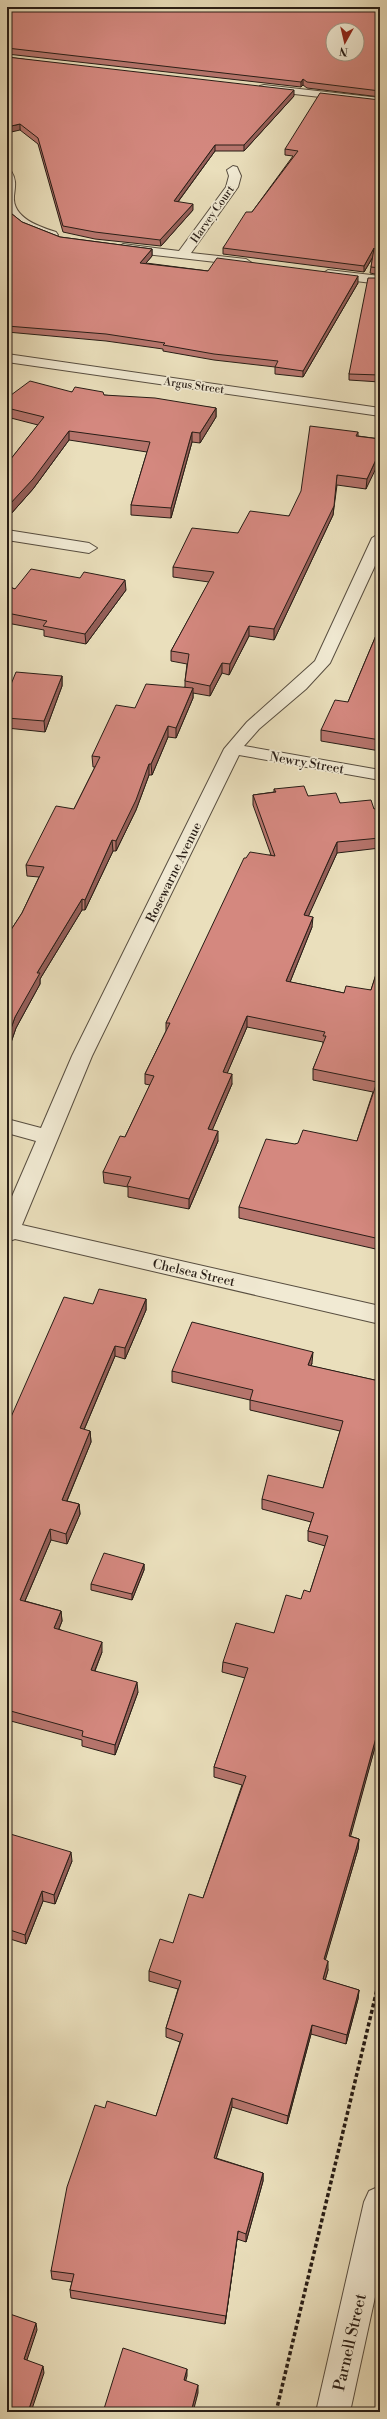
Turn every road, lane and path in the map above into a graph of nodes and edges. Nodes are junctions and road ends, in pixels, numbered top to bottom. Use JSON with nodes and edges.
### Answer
{"nodes":[{"id":1,"x":256,"y":87,"type":"edge"},
{"id":2,"x":380,"y":101,"type":"edge"},
{"id":3,"x":233,"y":170,"type":"dead end"},
{"id":4,"x":7,"y":174,"type":"edge"},
{"id":5,"x":68,"y":240,"type":"edge"},
{"id":6,"x":107,"y":246,"type":"edge"},
{"id":7,"x":183,"y":255,"type":"junction"},
{"id":8,"x":262,"y":265,"type":"edge"},
{"id":9,"x":317,"y":272,"type":"edge"},
{"id":10,"x":380,"y":280,"type":"edge"},
{"id":11,"x":10,"y":362,"type":"edge"},
{"id":12,"x":380,"y":412,"type":"edge"},
{"id":13,"x":7,"y":535,"type":"edge"},
{"id":14,"x":380,"y":538,"type":"edge"},
{"id":15,"x":89,"y":548,"type":"dead end"},
{"id":16,"x":371,"y":576,"type":"edge"},
{"id":17,"x":233,"y":749,"type":"junction"},
{"id":18,"x":380,"y":775,"type":"edge"},
{"id":19,"x":7,"y":1126,"type":"edge"},
{"id":20,"x":49,"y":1137,"type":"junction"},
{"id":21,"x":8,"y":1232,"type":"edge"},
{"id":22,"x":380,"y":1314,"type":"edge"},
{"id":23,"x":380,"y":1977,"type":"edge"},
{"id":24,"x":380,"y":2202,"type":"edge"},
{"id":25,"x":276,"y":2412,"type":"edge"},
{"id":26,"x":333,"y":2412,"type":"edge"}],
"edges":[{"from":1,"to":2,"type":"street"},
{"from":3,"to":7,"type":"street","name":"Harvey Court"},
{"from":4,"to":5,"type":"street"},
{"from":6,"to":7,"type":"street"},
{"from":7,"to":8,"type":"street"},
{"from":9,"to":10,"type":"street"},
{"from":11,"to":12,"type":"street","name":"Argus Street"},
{"from":13,"to":15,"type":"street"},
{"from":14,"to":16,"type":"street","name":"Rosewarne Avenue"},
{"from":16,"to":17,"type":"street","name":"Rosewarne Avenue"},
{"from":17,"to":18,"type":"street","name":"Newry Street"},
{"from":17,"to":20,"type":"street","name":"Rosewarne Avenue"},
{"from":19,"to":20,"type":"street"},
{"from":20,"to":21,"type":"street","name":"Rosewarne Avenue"},
{"from":21,"to":22,"type":"street","name":"Chelsea Street"},
{"from":23,"to":25,"type":"path"},
{"from":24,"to":26,"type":"street","name":"Parnell Street"}]}
